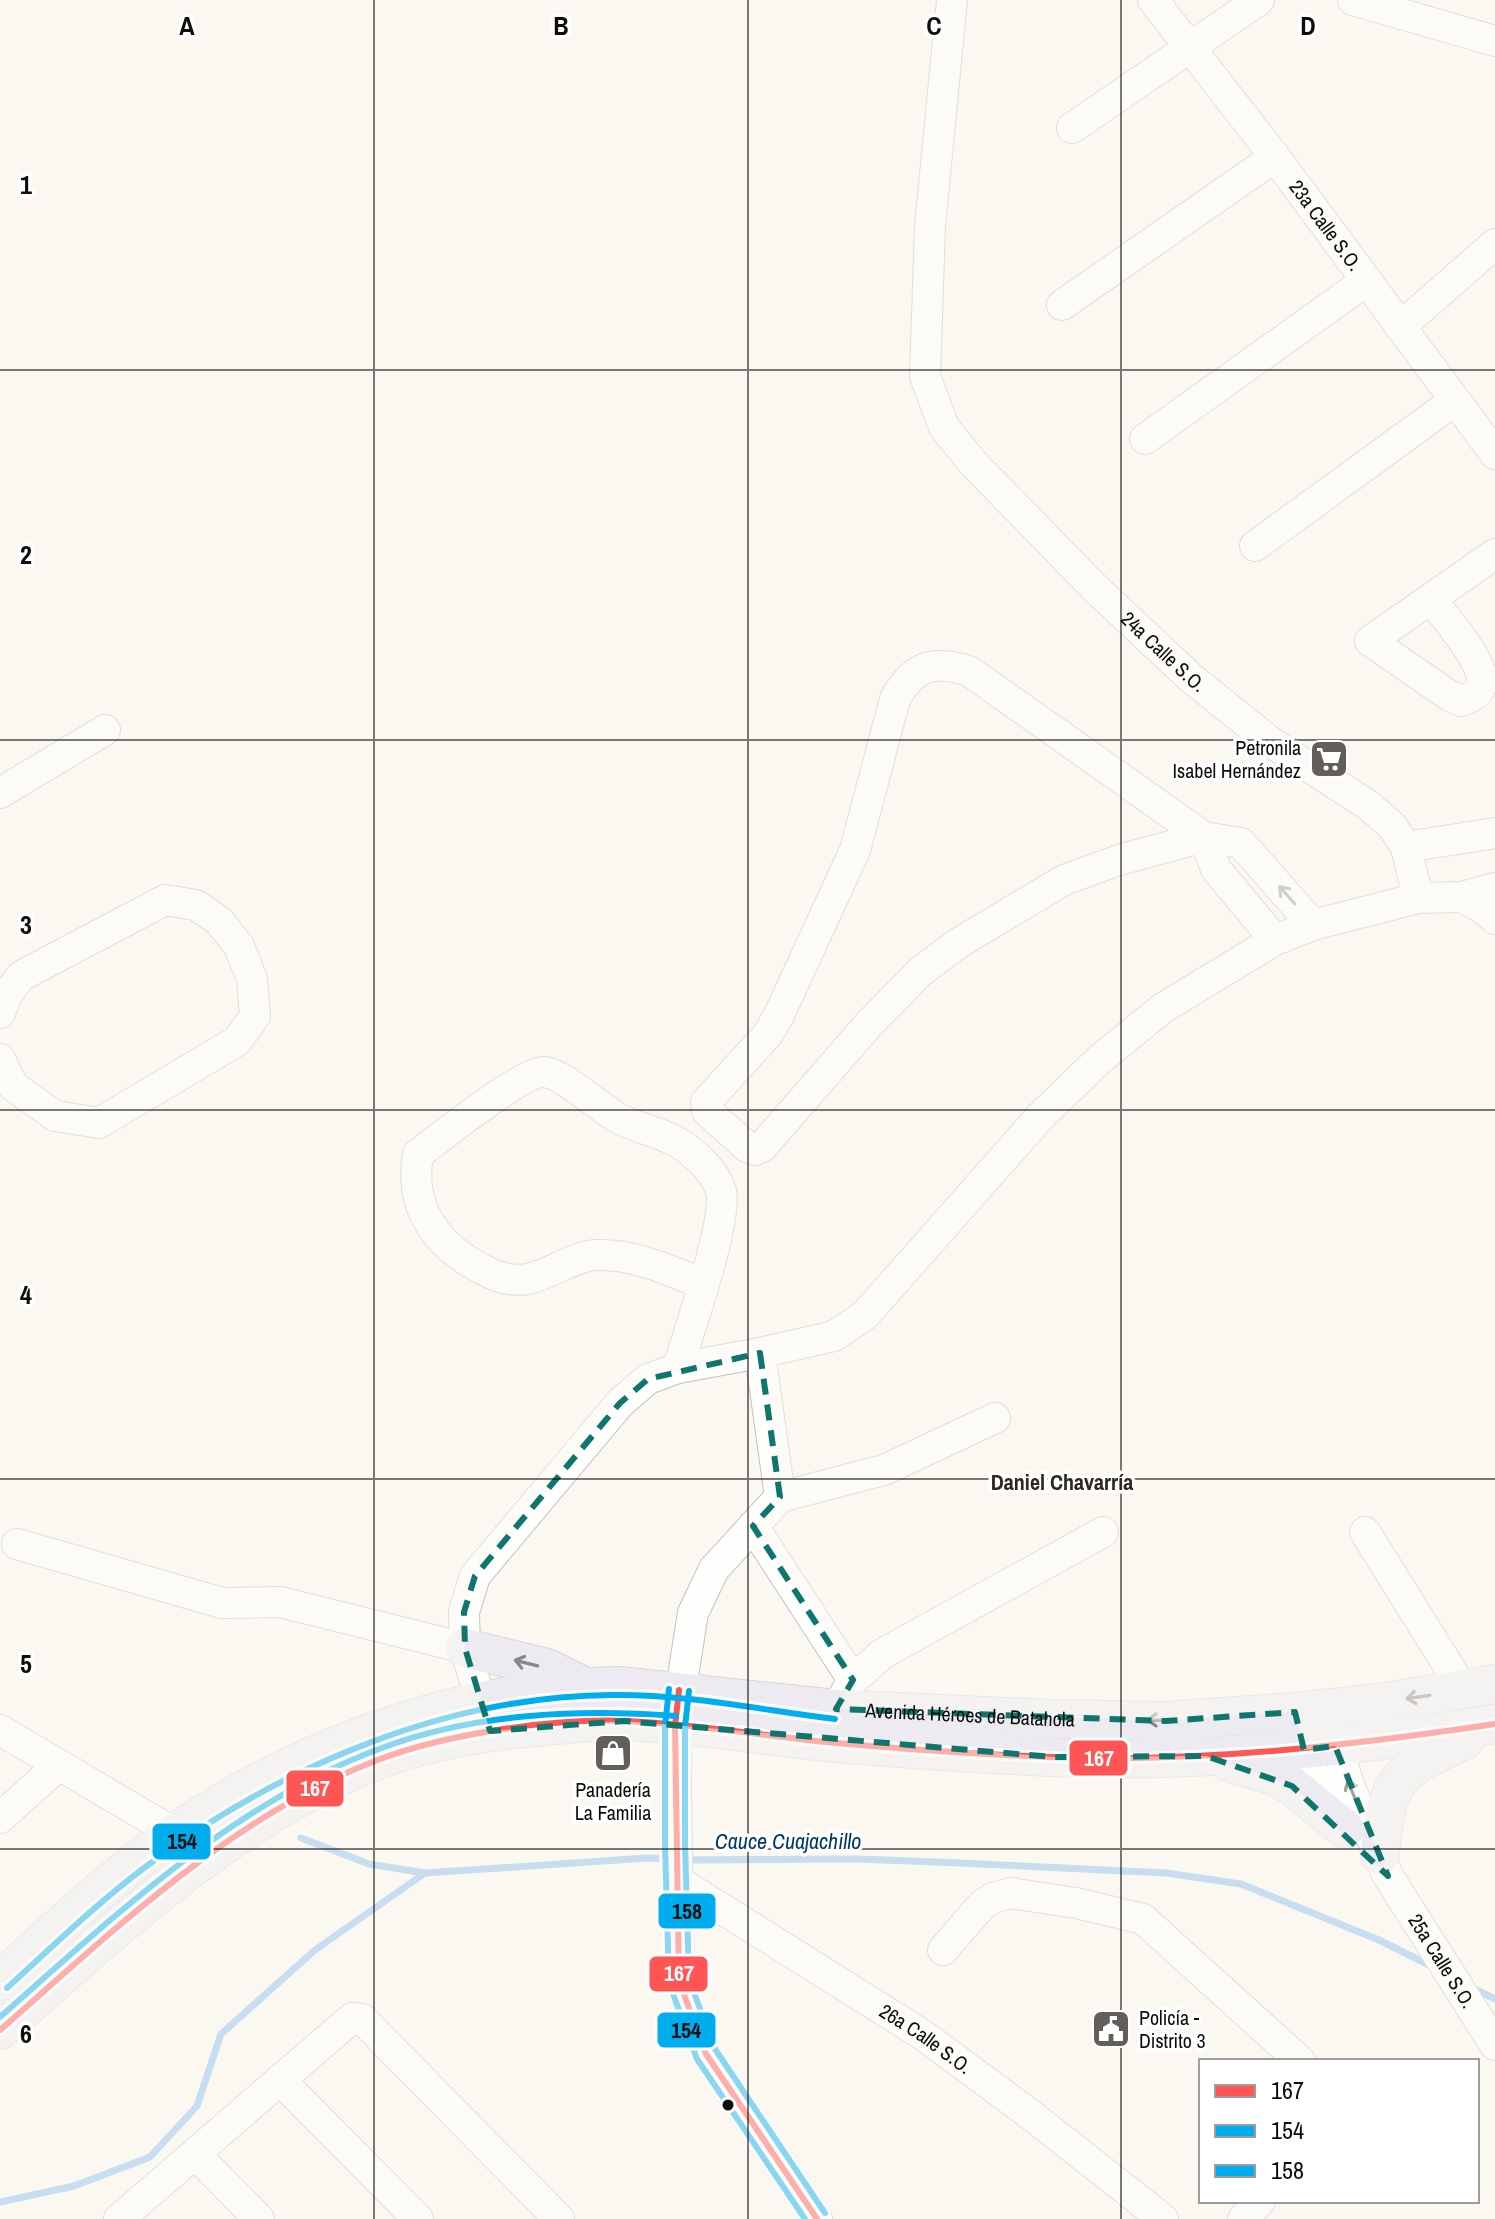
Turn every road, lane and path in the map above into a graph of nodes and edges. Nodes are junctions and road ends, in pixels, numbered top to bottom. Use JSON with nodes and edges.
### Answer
{"nodes":[{"id":1,"x":952,"y":0,"type":"edge"},
{"id":2,"x":1153,"y":0,"type":"edge"},
{"id":3,"x":1259,"y":0,"type":"edge"},
{"id":4,"x":1365,"y":2,"type":"edge"},
{"id":5,"x":1495,"y":41,"type":"edge"},
{"id":6,"x":1191,"y":46,"type":"junction"},
{"id":7,"x":1072,"y":128,"type":"dead end"},
{"id":8,"x":1275,"y":157,"type":"junction"},
{"id":9,"x":1495,"y":244,"type":"edge"},
{"id":10,"x":1366,"y":281,"type":"junction"},
{"id":11,"x":1062,"y":305,"type":"dead end"},
{"id":12,"x":1400,"y":327,"type":"junction"},
{"id":13,"x":1454,"y":401,"type":"junction"},
{"id":14,"x":1145,"y":439,"type":"dead end"},
{"id":15,"x":1495,"y":454,"type":"edge"},
{"id":16,"x":1255,"y":546,"type":"dead end"},
{"id":17,"x":1495,"y":554,"type":"edge"},
{"id":18,"x":1431,"y":599,"type":"dead end"},
{"id":19,"x":105,"y":730,"type":"dead end"},
{"id":20,"x":0,"y":793,"type":"edge"},
{"id":21,"x":1495,"y":833,"type":"edge"},
{"id":22,"x":1204,"y":837,"type":"junction"},
{"id":23,"x":1406,"y":847,"type":"junction"},
{"id":24,"x":1495,"y":888,"type":"edge"},
{"id":25,"x":1462,"y":897,"type":"junction"},
{"id":26,"x":1418,"y":898,"type":"junction"},
{"id":27,"x":1495,"y":919,"type":"edge"},
{"id":28,"x":1313,"y":925,"type":"junction"},
{"id":29,"x":1275,"y":940,"type":"junction"},
{"id":30,"x":0,"y":1013,"type":"edge"},
{"id":31,"x":0,"y":1059,"type":"edge"},
{"id":32,"x":7,"y":1086,"type":"edge"},
{"id":33,"x":703,"y":1284,"type":"junction"},
{"id":34,"x":760,"y":1353,"type":"junction"},
{"id":35,"x":678,"y":1368,"type":"junction"},
{"id":36,"x":995,"y":1418,"type":"dead end"},
{"id":37,"x":780,"y":1497,"type":"junction"},
{"id":38,"x":753,"y":1526,"type":"junction"},
{"id":39,"x":1103,"y":1532,"type":"dead end"},
{"id":40,"x":1365,"y":1532,"type":"dead end"},
{"id":41,"x":17,"y":1544,"type":"dead end"},
{"id":42,"x":465,"y":1648,"type":"junction"},
{"id":43,"x":583,"y":1686,"type":"junction"},
{"id":44,"x":1479,"y":1688,"type":"edge"},
{"id":45,"x":844,"y":1695,"type":"junction"},
{"id":46,"x":677,"y":1708,"type":"junction"},
{"id":47,"x":1309,"y":1711,"type":"junction"},
{"id":48,"x":485,"y":1716,"type":"junction"},
{"id":49,"x":1495,"y":1725,"type":"edge"},
{"id":50,"x":0,"y":1730,"type":"edge"},
{"id":51,"x":1320,"y":1748,"type":"junction"},
{"id":52,"x":1206,"y":1756,"type":"junction"},
{"id":53,"x":59,"y":1765,"type":"junction"},
{"id":54,"x":0,"y":1818,"type":"edge"},
{"id":55,"x":222,"y":1825,"type":"junction"},
{"id":56,"x":1345,"y":1829,"type":"junction"},
{"id":57,"x":176,"y":1834,"type":"junction"},
{"id":58,"x":675,"y":1864,"type":"junction"},
{"id":59,"x":1384,"y":1866,"type":"junction"},
{"id":60,"x":943,"y":1950,"type":"dead end"},
{"id":61,"x":0,"y":1981,"type":"edge"},
{"id":62,"x":0,"y":2030,"type":"edge"},
{"id":63,"x":1491,"y":2038,"type":"edge"},
{"id":64,"x":1298,"y":2059,"type":"edge"},
{"id":65,"x":280,"y":2080,"type":"junction"},
{"id":66,"x":195,"y":2154,"type":"junction"},
{"id":67,"x":1258,"y":2203,"type":"edge"},
{"id":68,"x":119,"y":2219,"type":"edge"},
{"id":69,"x":259,"y":2219,"type":"edge"},
{"id":70,"x":418,"y":2219,"type":"edge"},
{"id":71,"x":559,"y":2219,"type":"edge"},
{"id":72,"x":817,"y":2219,"type":"edge"},
{"id":73,"x":1163,"y":2219,"type":"edge"},
{"id":74,"x":1243,"y":2219,"type":"edge"}],
"edges":[{"from":1,"to":23,"type":"street","name":"24a Calle S.O."},
{"from":2,"to":6,"type":"street","name":"23a Calle S.O."},
{"from":3,"to":6,"type":"street"},
{"from":4,"to":5,"type":"street"},
{"from":6,"to":7,"type":"street"},
{"from":6,"to":8,"type":"street","name":"23a Calle S.O."},
{"from":8,"to":10,"type":"street","name":"23a Calle S.O."},
{"from":8,"to":11,"type":"street"},
{"from":9,"to":12,"type":"street"},
{"from":10,"to":12,"type":"street","name":"23a Calle S.O."},
{"from":10,"to":14,"type":"street"},
{"from":12,"to":13,"type":"street","name":"23a Calle S.O."},
{"from":13,"to":15,"type":"street","name":"23a Calle S.O."},
{"from":13,"to":16,"type":"street"},
{"from":17,"to":18,"type":"street"},
{"from":19,"to":20,"type":"street"},
{"from":21,"to":23,"type":"street"},
{"from":22,"to":22,"type":"street"},
{"from":28,"to":22,"type":"street","one_way":true},
{"from":22,"to":29,"type":"street"},
{"from":23,"to":26,"type":"street"},
{"from":24,"to":25,"type":"street"},
{"from":25,"to":26,"type":"street"},
{"from":25,"to":27,"type":"street"},
{"from":26,"to":28,"type":"street"},
{"from":28,"to":29,"type":"street"},
{"from":29,"to":34,"type":"street"},
{"from":30,"to":32,"type":"street"},
{"from":31,"to":32,"type":"street"},
{"from":33,"to":33,"type":"street"},
{"from":33,"to":35,"type":"street"},
{"from":34,"to":35,"type":"street"},
{"from":34,"to":37,"type":"street"},
{"from":35,"to":42,"type":"street"},
{"from":36,"to":37,"type":"street"},
{"from":37,"to":38,"type":"street"},
{"from":38,"to":45,"type":"street"},
{"from":38,"to":46,"type":"street"},
{"from":39,"to":45,"type":"street"},
{"from":40,"to":44,"type":"street"},
{"from":41,"to":42,"type":"street"},
{"from":43,"to":42,"type":"main road","one_way":true},
{"from":42,"to":48,"type":"street"},
{"from":43,"to":46,"type":"main road","name":"Avenida Héroes de Batahola"},
{"from":43,"to":48,"type":"main road","name":"Avenida Héroes de Batahola"},
{"from":44,"to":47,"type":"main road","name":"Avenida Héroes de Batahola","one_way":true},
{"from":45,"to":46,"type":"main road","name":"Avenida Héroes de Batahola"},
{"from":47,"to":45,"type":"main road","name":"Avenida Héroes de Batahola","one_way":true},
{"from":46,"to":48,"type":"main road","name":"Avenida Héroes de Batahola"},
{"from":46,"to":52,"type":"main road","name":"Avenida Héroes de Batahola"},
{"from":46,"to":58,"type":"street"},
{"from":47,"to":51,"type":"street","name":"25a Calle S.O."},
{"from":48,"to":55,"type":"main road","name":"Avenida Héroes de Batahola"},
{"from":48,"to":55,"type":"main road","name":"Avenida Héroes de Batahola"},
{"from":49,"to":51,"type":"main road","name":"Avenida Héroes de Batahola"},
{"from":49,"to":59,"type":"main road"},
{"from":50,"to":53,"type":"street"},
{"from":51,"to":52,"type":"main road","name":"Avenida Héroes de Batahola"},
{"from":51,"to":56,"type":"street","name":"25a Calle S.O."},
{"from":59,"to":51,"type":"street","name":"25a Calle S.O.","one_way":true},
{"from":52,"to":56,"type":"main road"},
{"from":53,"to":54,"type":"street"},
{"from":53,"to":57,"type":"street"},
{"from":55,"to":57,"type":"main road","name":"Avenida Héroes de Batahola"},
{"from":55,"to":62,"type":"main road","name":"Avenida Héroes de Batahola"},
{"from":56,"to":59,"type":"street","name":"25a Calle S.O."},
{"from":57,"to":61,"type":"main road","name":"Avenida Héroes de Batahola"},
{"from":58,"to":72,"type":"street"},
{"from":58,"to":73,"type":"street","name":"26a Calle S.O."},
{"from":59,"to":63,"type":"street","name":"25a Calle S.O."},
{"from":60,"to":64,"type":"street"},
{"from":65,"to":66,"type":"street"},
{"from":65,"to":70,"type":"street"},
{"from":65,"to":71,"type":"street"},
{"from":66,"to":68,"type":"street"},
{"from":66,"to":69,"type":"street"},
{"from":67,"to":74,"type":"street"}]}
